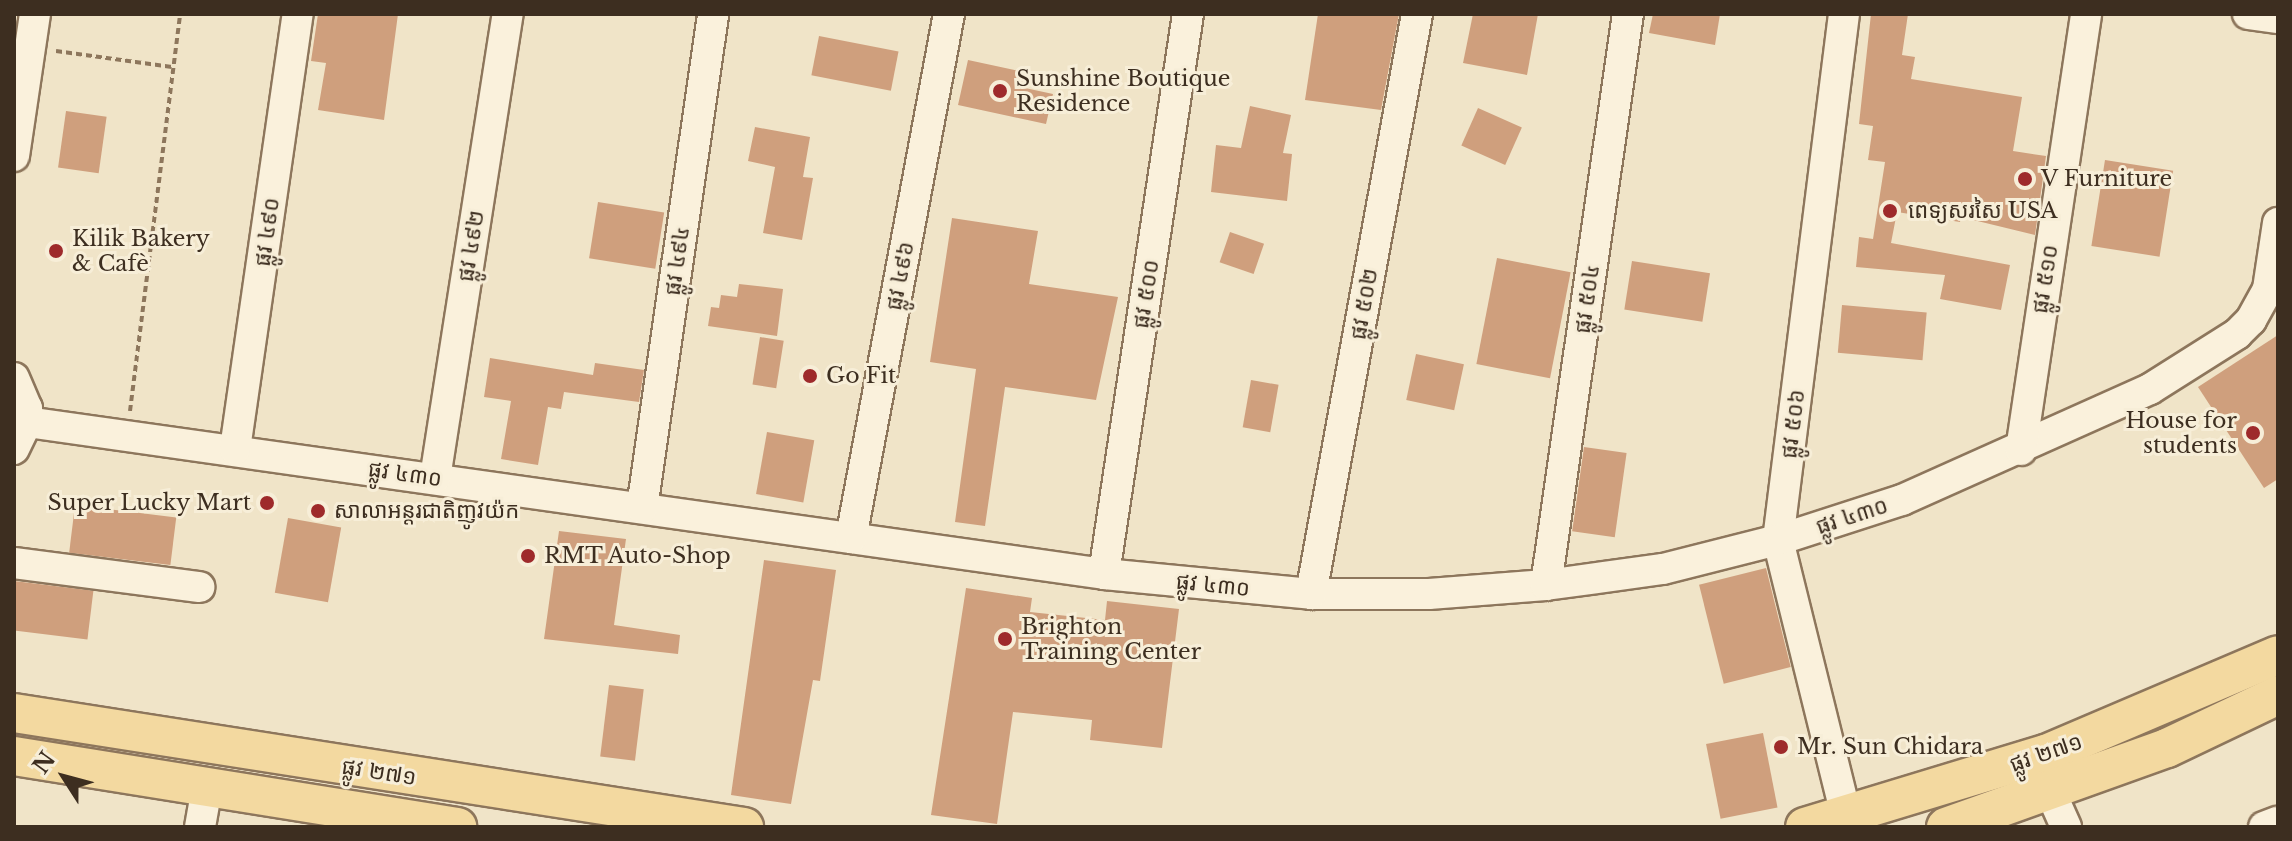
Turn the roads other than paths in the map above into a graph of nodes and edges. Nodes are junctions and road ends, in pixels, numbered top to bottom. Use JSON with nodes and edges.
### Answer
{"nodes":[{"id":1,"x":35,"y":14,"type":"edge"},
{"id":2,"x":298,"y":14,"type":"edge"},
{"id":3,"x":508,"y":14,"type":"edge"},
{"id":4,"x":713,"y":14,"type":"edge"},
{"id":5,"x":949,"y":14,"type":"edge"},
{"id":6,"x":1188,"y":14,"type":"edge"},
{"id":7,"x":1417,"y":14,"type":"edge"},
{"id":8,"x":1628,"y":14,"type":"edge"},
{"id":9,"x":1844,"y":14,"type":"edge"},
{"id":10,"x":2086,"y":14,"type":"edge"},
{"id":11,"x":2248,"y":14,"type":"edge"},
{"id":12,"x":2278,"y":18,"type":"edge"},
{"id":13,"x":15,"y":143,"type":"edge"},
{"id":14,"x":2278,"y":223,"type":"edge"},
{"id":15,"x":2270,"y":300,"type":"edge"},
{"id":16,"x":14,"y":378,"type":"edge"},
{"id":17,"x":20,"y":435,"type":"edge"},
{"id":18,"x":235,"y":449,"type":"junction"},
{"id":19,"x":2021,"y":450,"type":"junction"},
{"id":20,"x":435,"y":478,"type":"junction"},
{"id":21,"x":642,"y":508,"type":"junction"},
{"id":22,"x":851,"y":538,"type":"junction"},
{"id":23,"x":1778,"y":540,"type":"junction"},
{"id":24,"x":14,"y":563,"type":"edge"},
{"id":25,"x":1104,"y":574,"type":"junction"},
{"id":26,"x":1546,"y":585,"type":"junction"},
{"id":27,"x":199,"y":587,"type":"dead end"},
{"id":28,"x":1311,"y":594,"type":"junction"},
{"id":29,"x":2278,"y":655,"type":"edge"},
{"id":30,"x":2278,"y":695,"type":"edge"},
{"id":31,"x":14,"y":713,"type":"edge"},
{"id":32,"x":14,"y":756,"type":"edge"},
{"id":33,"x":207,"y":788,"type":"junction"},
{"id":34,"x":2051,"y":793,"type":"junction"},
{"id":35,"x":1848,"y":822,"type":"edge"},
{"id":36,"x":200,"y":827,"type":"edge"},
{"id":37,"x":457,"y":827,"type":"edge"},
{"id":38,"x":744,"y":827,"type":"edge"},
{"id":39,"x":1805,"y":827,"type":"edge"},
{"id":40,"x":1946,"y":827,"type":"edge"},
{"id":41,"x":2066,"y":827,"type":"edge"}],
"edges":[{"from":1,"to":13,"type":"street"},
{"from":2,"to":18,"type":"street","name":"ផ្លូវ ៤៩០"},
{"from":3,"to":20,"type":"street","name":"ផ្លូវ ៤៩២"},
{"from":4,"to":21,"type":"street","name":"ផ្លូវ ៤៩៤"},
{"from":5,"to":22,"type":"street","name":"ផ្លូវ ៤៩៦"},
{"from":6,"to":25,"type":"street","name":"ផ្លូវ ៥០០"},
{"from":7,"to":28,"type":"street","name":"ផ្លូវ ៥០២"},
{"from":8,"to":26,"type":"street","name":"ផ្លូវ ៥០៤"},
{"from":9,"to":23,"type":"street","name":"ផ្លូវ ៥០៦"},
{"from":10,"to":19,"type":"street","name":"ផ្លូវ ៥១០"},
{"from":11,"to":12,"type":"street"},
{"from":14,"to":15,"type":"street","name":"ផ្លូវ ៤៣០"},
{"from":15,"to":19,"type":"street","name":"ផ្លូវ ៤៣០"},
{"from":16,"to":17,"type":"street"},
{"from":17,"to":18,"type":"street","name":"ផ្លូវ ៤៣០"},
{"from":18,"to":20,"type":"street","name":"ផ្លូវ ៤៣០"},
{"from":19,"to":23,"type":"street","name":"ផ្លូវ ៤៣០"},
{"from":20,"to":21,"type":"street","name":"ផ្លូវ ៤៣០"},
{"from":21,"to":22,"type":"street","name":"ផ្លូវ ៤៣០"},
{"from":22,"to":25,"type":"street","name":"ផ្លូវ ៤៣០"},
{"from":23,"to":26,"type":"street","name":"ផ្លូវ ៤៣០"},
{"from":23,"to":35,"type":"street","name":"ផ្លូវ ៥០៦"},
{"from":24,"to":27,"type":"street"},
{"from":25,"to":28,"type":"street","name":"ផ្លូវ ៤៣០"},
{"from":26,"to":28,"type":"street","name":"ផ្លូវ ៤៣០"},
{"from":29,"to":35,"type":"main road","name":"ផ្លូវ ២៧១"},
{"from":30,"to":34,"type":"main road","name":"ផ្លូវ ២៧១"},
{"from":31,"to":38,"type":"main road","name":"ផ្លូវ ២៧១"},
{"from":32,"to":33,"type":"main road","name":"ផ្លូវ ២៧១"},
{"from":33,"to":36,"type":"street"},
{"from":33,"to":37,"type":"main road","name":"ផ្លូវ ២៧១"},
{"from":34,"to":40,"type":"main road","name":"ផ្លូវ ២៧១"},
{"from":34,"to":41,"type":"street"},
{"from":35,"to":39,"type":"main road","name":"ផ្លូវ ២៧១"}]}
